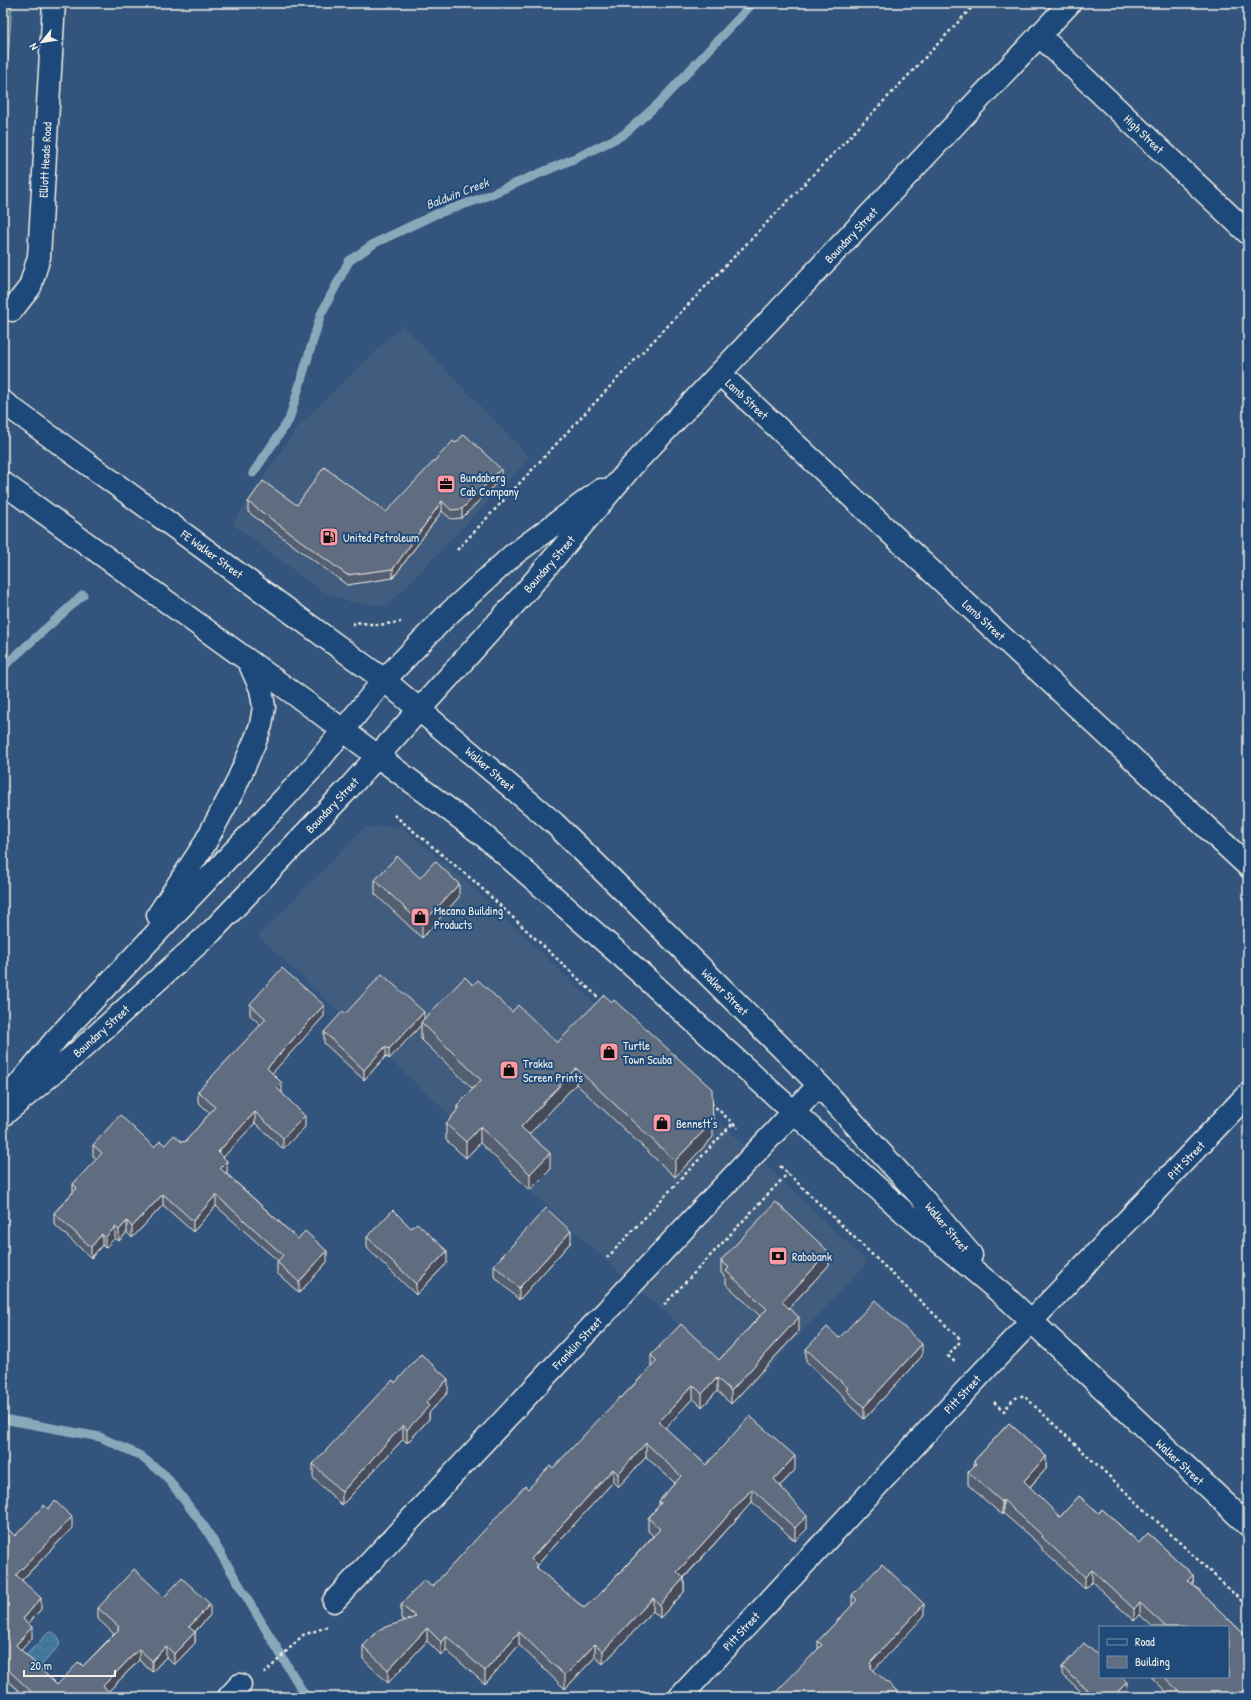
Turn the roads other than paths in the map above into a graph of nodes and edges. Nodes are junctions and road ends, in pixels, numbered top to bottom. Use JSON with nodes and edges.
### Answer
{"nodes":[{"id":1,"x":54,"y":3,"type":"edge"},
{"id":2,"x":1070,"y":3,"type":"edge"},
{"id":3,"x":1039,"y":35,"type":"junction"},
{"id":4,"x":1248,"y":233,"type":"edge"},
{"id":5,"x":12,"y":310,"type":"dead end"},
{"id":6,"x":720,"y":374,"type":"junction"},
{"id":7,"x":3,"y":402,"type":"edge"},
{"id":8,"x":632,"y":466,"type":"junction"},
{"id":9,"x":3,"y":483,"type":"edge"},
{"id":10,"x":249,"y":662,"type":"junction"},
{"id":11,"x":384,"y":680,"type":"junction"},
{"id":12,"x":419,"y":708,"type":"junction"},
{"id":13,"x":343,"y":731,"type":"junction"},
{"id":14,"x":377,"y":756,"type":"junction"},
{"id":15,"x":1248,"y":866,"type":"edge"},
{"id":16,"x":127,"y":963,"type":"junction"},
{"id":17,"x":819,"y":1086,"type":"junction"},
{"id":18,"x":1248,"y":1094,"type":"edge"},
{"id":19,"x":3,"y":1104,"type":"edge"},
{"id":20,"x":794,"y":1112,"type":"junction"},
{"id":21,"x":3,"y":1115,"type":"edge"},
{"id":22,"x":1008,"y":1299,"type":"junction"},
{"id":23,"x":1031,"y":1321,"type":"junction"},
{"id":24,"x":1248,"y":1525,"type":"edge"},
{"id":25,"x":334,"y":1601,"type":"road end"},
{"id":26,"x":680,"y":1697,"type":"edge"}],
"edges":[{"from":1,"to":5,"type":"street","name":"Elliott Heads Road"},
{"from":2,"to":3,"type":"street","name":"Boundary Street"},
{"from":3,"to":4,"type":"street","name":"High Street"},
{"from":3,"to":6,"type":"street","name":"Boundary Street"},
{"from":6,"to":8,"type":"street","name":"Boundary Street"},
{"from":6,"to":15,"type":"street","name":"Lamb Street"},
{"from":7,"to":11,"type":"street","name":"FE Walker Street"},
{"from":8,"to":11,"type":"street","name":"Boundary Street"},
{"from":8,"to":12,"type":"street","name":"Boundary Street"},
{"from":9,"to":10,"type":"street"},
{"from":10,"to":13,"type":"street"},
{"from":10,"to":16,"type":"street"},
{"from":11,"to":12,"type":"street","name":"FE Walker Street"},
{"from":11,"to":13,"type":"street","name":"Boundary Street"},
{"from":12,"to":14,"type":"street","name":"Boundary Street"},
{"from":12,"to":17,"type":"street","name":"Walker Street"},
{"from":13,"to":14,"type":"street"},
{"from":13,"to":16,"type":"street","name":"Boundary Street"},
{"from":14,"to":20,"type":"street","name":"Walker Street"},
{"from":14,"to":21,"type":"street","name":"Boundary Street"},
{"from":16,"to":19,"type":"street","name":"Boundary Street"},
{"from":17,"to":20,"type":"street","name":"Franklin Street"},
{"from":17,"to":22,"type":"street","name":"Walker Street"},
{"from":18,"to":23,"type":"street","name":"Pitt Street"},
{"from":20,"to":22,"type":"street","name":"Walker Street"},
{"from":20,"to":25,"type":"street","name":"Franklin Street"},
{"from":22,"to":23,"type":"street","name":"Walker Street"},
{"from":23,"to":24,"type":"street","name":"Walker Street"},
{"from":23,"to":26,"type":"street","name":"Pitt Street"}]}
